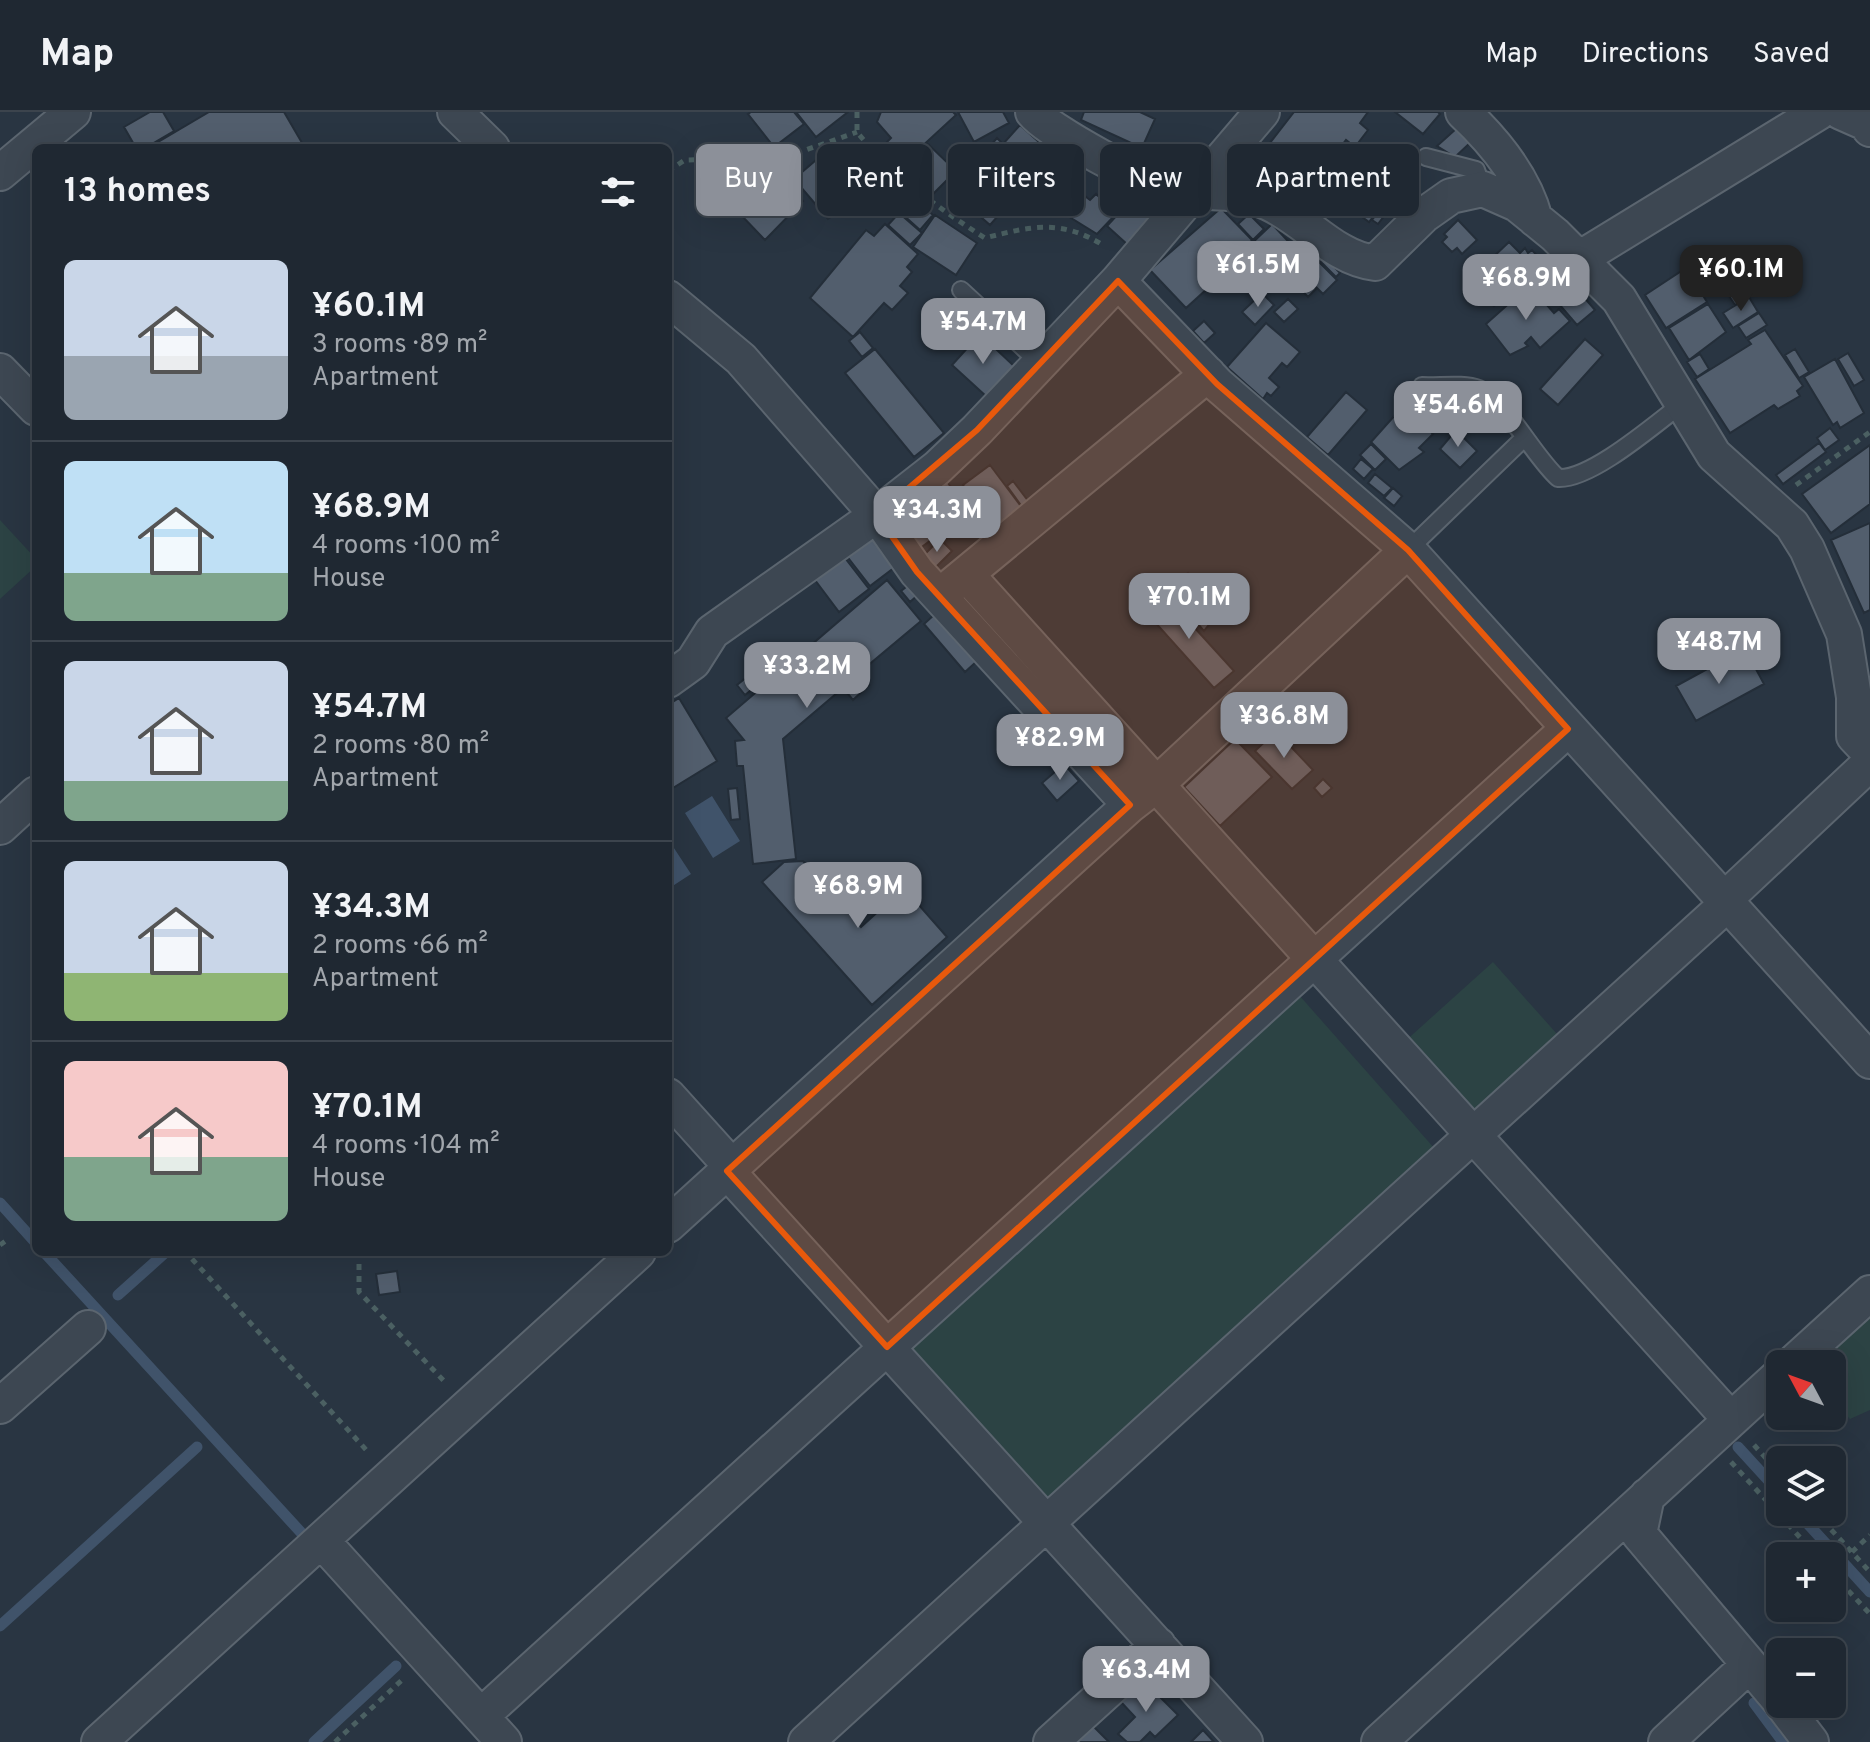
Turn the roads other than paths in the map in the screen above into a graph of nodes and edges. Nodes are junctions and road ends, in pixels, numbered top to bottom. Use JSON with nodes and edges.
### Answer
{"nodes":[{"id":1,"x":73,"y":112,"type":"edge"},
{"id":2,"x":455,"y":112,"type":"edge"},
{"id":3,"x":1033,"y":112,"type":"edge"},
{"id":4,"x":1463,"y":112,"type":"edge"},
{"id":5,"x":1819,"y":112,"type":"edge"},
{"id":6,"x":1841,"y":112,"type":"edge"},
{"id":7,"x":1258,"y":113,"type":"edge"},
{"id":8,"x":1870,"y":129,"type":"edge"},
{"id":9,"x":35,"y":144,"type":"edge"},
{"id":10,"x":488,"y":144,"type":"edge"},
{"id":11,"x":32,"y":146,"type":"edge"},
{"id":12,"x":1100,"y":155,"type":"edge"},
{"id":13,"x":1426,"y":157,"type":"dead end"},
{"id":14,"x":1211,"y":171,"type":"edge"},
{"id":15,"x":0,"y":173,"type":"edge"},
{"id":16,"x":1211,"y":189,"type":"edge"},
{"id":17,"x":1483,"y":189,"type":"junction"},
{"id":18,"x":1173,"y":216,"type":"edge"},
{"id":19,"x":1535,"y":219,"type":"junction"},
{"id":20,"x":1579,"y":259,"type":"junction"},
{"id":21,"x":1125,"y":272,"type":"junction"},
{"id":22,"x":961,"y":290,"type":"dead end"},
{"id":23,"x":672,"y":301,"type":"edge"},
{"id":24,"x":1040,"y":363,"type":"junction"},
{"id":25,"x":1208,"y":374,"type":"junction"},
{"id":26,"x":2,"y":378,"type":"edge"},
{"id":27,"x":1422,"y":386,"type":"dead end"},
{"id":28,"x":1683,"y":403,"type":"junction"},
{"id":29,"x":32,"y":404,"type":"edge"},
{"id":30,"x":1523,"y":439,"type":"junction"},
{"id":31,"x":877,"y":515,"type":"junction"},
{"id":32,"x":1408,"y":550,"type":"junction"},
{"id":33,"x":966,"y":574,"type":"junction"},
{"id":34,"x":939,"y":596,"type":"junction"},
{"id":35,"x":672,"y":677,"type":"edge"},
{"id":36,"x":1568,"y":729,"type":"junction"},
{"id":37,"x":1870,"y":753,"type":"edge"},
{"id":38,"x":1870,"y":763,"type":"edge"},
{"id":39,"x":1143,"y":794,"type":"junction"},
{"id":40,"x":32,"y":798,"type":"edge"},
{"id":41,"x":0,"y":827,"type":"edge"},
{"id":42,"x":1726,"y":902,"type":"junction"},
{"id":43,"x":1314,"y":959,"type":"junction"},
{"id":44,"x":1870,"y":1061,"type":"edge"},
{"id":45,"x":672,"y":1101,"type":"edge"},
{"id":46,"x":1475,"y":1137,"type":"junction"},
{"id":47,"x":729,"y":1169,"type":"junction"},
{"id":48,"x":672,"y":1221,"type":"edge"},
{"id":49,"x":634,"y":1256,"type":"edge"},
{"id":50,"x":1870,"y":1293,"type":"edge"},
{"id":51,"x":88,"y":1328,"type":"dead end"},
{"id":52,"x":887,"y":1347,"type":"junction"},
{"id":53,"x":1807,"y":1350,"type":"edge"},
{"id":54,"x":1766,"y":1388,"type":"edge"},
{"id":55,"x":0,"y":1406,"type":"edge"},
{"id":56,"x":1720,"y":1430,"type":"junction"},
{"id":57,"x":1647,"y":1496,"type":"junction"},
{"id":58,"x":1048,"y":1524,"type":"junction"},
{"id":59,"x":321,"y":1540,"type":"junction"},
{"id":60,"x":1158,"y":1645,"type":"junction"},
{"id":61,"x":1749,"y":1665,"type":"junction"},
{"id":62,"x":1766,"y":1685,"type":"edge"},
{"id":63,"x":481,"y":1716,"type":"junction"},
{"id":64,"x":1793,"y":1718,"type":"edge"},
{"id":65,"x":99,"y":1742,"type":"edge"},
{"id":66,"x":504,"y":1742,"type":"edge"},
{"id":67,"x":806,"y":1742,"type":"edge"},
{"id":68,"x":1051,"y":1742,"type":"edge"},
{"id":69,"x":1245,"y":1742,"type":"edge"},
{"id":70,"x":1379,"y":1742,"type":"edge"},
{"id":71,"x":1666,"y":1742,"type":"edge"},
{"id":72,"x":1811,"y":1742,"type":"edge"}],
"edges":[{"from":1,"to":9,"type":"street"},
{"from":2,"to":10,"type":"street"},
{"from":3,"to":12,"type":"street"},
{"from":4,"to":19,"type":"street"},
{"from":5,"to":20,"type":"street"},
{"from":6,"to":8,"type":"street"},
{"from":7,"to":14,"type":"street"},
{"from":11,"to":15,"type":"street"},
{"from":13,"to":17,"type":"lane"},
{"from":16,"to":17,"type":"street"},
{"from":17,"to":19,"type":"street"},
{"from":18,"to":21,"type":"street"},
{"from":19,"to":20,"type":"street"},
{"from":20,"to":28,"type":"street"},
{"from":21,"to":24,"type":"street"},
{"from":21,"to":25,"type":"street"},
{"from":22,"to":24,"type":"lane"},
{"from":23,"to":31,"type":"street"},
{"from":24,"to":31,"type":"street"},
{"from":25,"to":32,"type":"street"},
{"from":25,"to":33,"type":"street"},
{"from":26,"to":29,"type":"street"},
{"from":27,"to":30,"type":"lane"},
{"from":28,"to":30,"type":"lane"},
{"from":28,"to":37,"type":"street"},
{"from":30,"to":32,"type":"lane"},
{"from":31,"to":34,"type":"street"},
{"from":31,"to":35,"type":"street"},
{"from":32,"to":36,"type":"street"},
{"from":32,"to":39,"type":"street"},
{"from":33,"to":34,"type":"street"},
{"from":33,"to":39,"type":"street"},
{"from":34,"to":39,"type":"street"},
{"from":36,"to":42,"type":"street"},
{"from":36,"to":43,"type":"street"},
{"from":38,"to":42,"type":"street"},
{"from":39,"to":43,"type":"street"},
{"from":39,"to":47,"type":"street"},
{"from":40,"to":41,"type":"street"},
{"from":42,"to":44,"type":"street"},
{"from":42,"to":46,"type":"street"},
{"from":43,"to":46,"type":"street"},
{"from":43,"to":52,"type":"street"},
{"from":45,"to":47,"type":"street"},
{"from":46,"to":56,"type":"street"},
{"from":46,"to":58,"type":"street"},
{"from":47,"to":48,"type":"street"},
{"from":47,"to":52,"type":"street"},
{"from":49,"to":59,"type":"street"},
{"from":50,"to":53,"type":"street"},
{"from":51,"to":55,"type":"street"},
{"from":52,"to":58,"type":"street"},
{"from":52,"to":63,"type":"street"},
{"from":54,"to":56,"type":"street"},
{"from":56,"to":57,"type":"street"},
{"from":57,"to":61,"type":"street"},
{"from":57,"to":70,"type":"street"},
{"from":58,"to":60,"type":"street"},
{"from":58,"to":67,"type":"street"},
{"from":59,"to":63,"type":"street"},
{"from":59,"to":65,"type":"street"},
{"from":60,"to":68,"type":"street"},
{"from":60,"to":69,"type":"street"},
{"from":61,"to":62,"type":"street"},
{"from":61,"to":71,"type":"street"},
{"from":63,"to":66,"type":"street"},
{"from":64,"to":72,"type":"street"}]}
